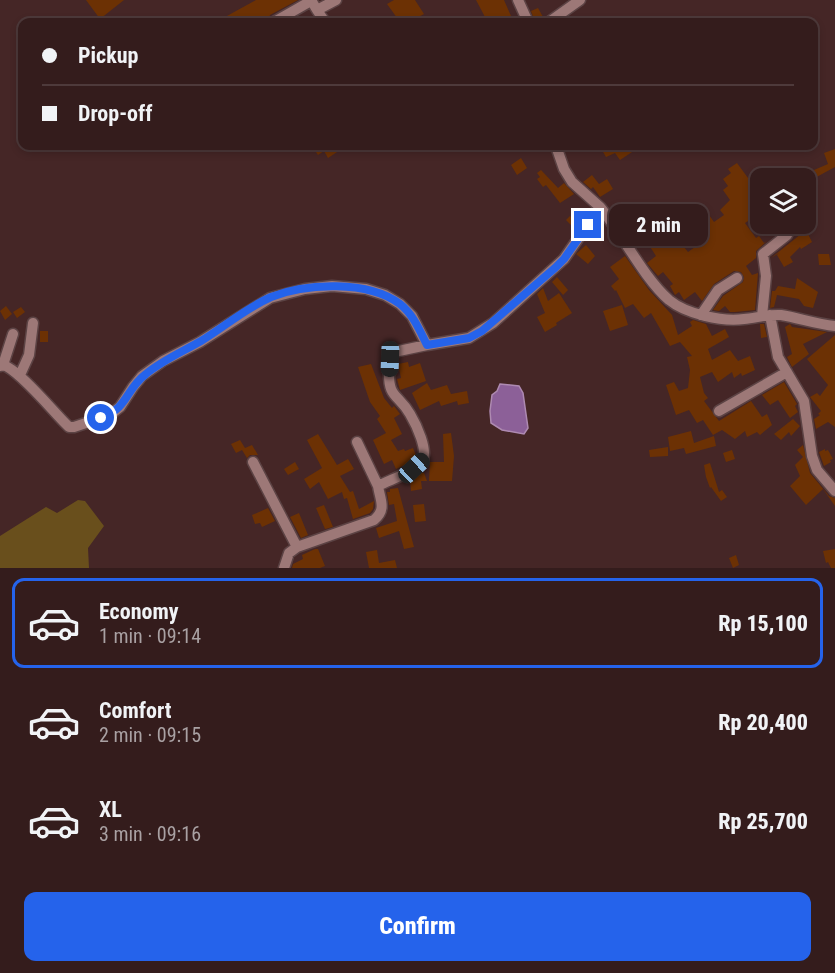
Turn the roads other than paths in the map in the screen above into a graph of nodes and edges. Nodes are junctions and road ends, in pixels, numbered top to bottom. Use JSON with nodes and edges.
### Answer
{"nodes":[{"id":1,"x":336,"y":0,"type":"edge"},
{"id":2,"x":518,"y":0,"type":"edge"},
{"id":3,"x":575,"y":1,"type":"edge"},
{"id":4,"x":313,"y":4,"type":"edge"},
{"id":5,"x":283,"y":18,"type":"edge"},
{"id":6,"x":323,"y":18,"type":"edge"},
{"id":7,"x":526,"y":18,"type":"edge"},
{"id":8,"x":554,"y":18,"type":"edge"},
{"id":9,"x":557,"y":150,"type":"edge"},
{"id":10,"x":600,"y":207,"type":"junction"},
{"id":11,"x":787,"y":234,"type":"edge"},
{"id":12,"x":737,"y":278,"type":"dead end"},
{"id":13,"x":701,"y":315,"type":"junction"},
{"id":14,"x":766,"y":316,"type":"junction"},
{"id":15,"x":33,"y":323,"type":"dead end"},
{"id":16,"x":835,"y":326,"type":"edge"},
{"id":17,"x":13,"y":334,"type":"dead end"},
{"id":18,"x":427,"y":345,"type":"junction"},
{"id":19,"x":2,"y":366,"type":"edge"},
{"id":20,"x":787,"y":372,"type":"junction"},
{"id":21,"x":20,"y":375,"type":"junction"},
{"id":22,"x":719,"y":411,"type":"dead end"},
{"id":23,"x":357,"y":442,"type":"dead end"},
{"id":24,"x":254,"y":462,"type":"dead end"},
{"id":25,"x":378,"y":486,"type":"junction"},
{"id":26,"x":835,"y":491,"type":"edge"},
{"id":27,"x":297,"y":547,"type":"junction"},
{"id":28,"x":284,"y":568,"type":"edge"}],
"edges":[{"from":1,"to":4,"type":"street"},
{"from":2,"to":7,"type":"street"},
{"from":3,"to":8,"type":"street"},
{"from":4,"to":5,"type":"street"},
{"from":4,"to":6,"type":"street"},
{"from":9,"to":10,"type":"street"},
{"from":10,"to":13,"type":"street"},
{"from":10,"to":18,"type":"street"},
{"from":11,"to":14,"type":"street"},
{"from":12,"to":13,"type":"street"},
{"from":13,"to":14,"type":"street"},
{"from":14,"to":16,"type":"street"},
{"from":14,"to":20,"type":"street"},
{"from":15,"to":21,"type":"street"},
{"from":17,"to":19,"type":"street"},
{"from":18,"to":21,"type":"street"},
{"from":18,"to":25,"type":"street"},
{"from":19,"to":21,"type":"street"},
{"from":20,"to":22,"type":"street"},
{"from":20,"to":26,"type":"street"},
{"from":23,"to":25,"type":"street"},
{"from":24,"to":27,"type":"street"},
{"from":25,"to":27,"type":"street"},
{"from":27,"to":28,"type":"street"}]}
